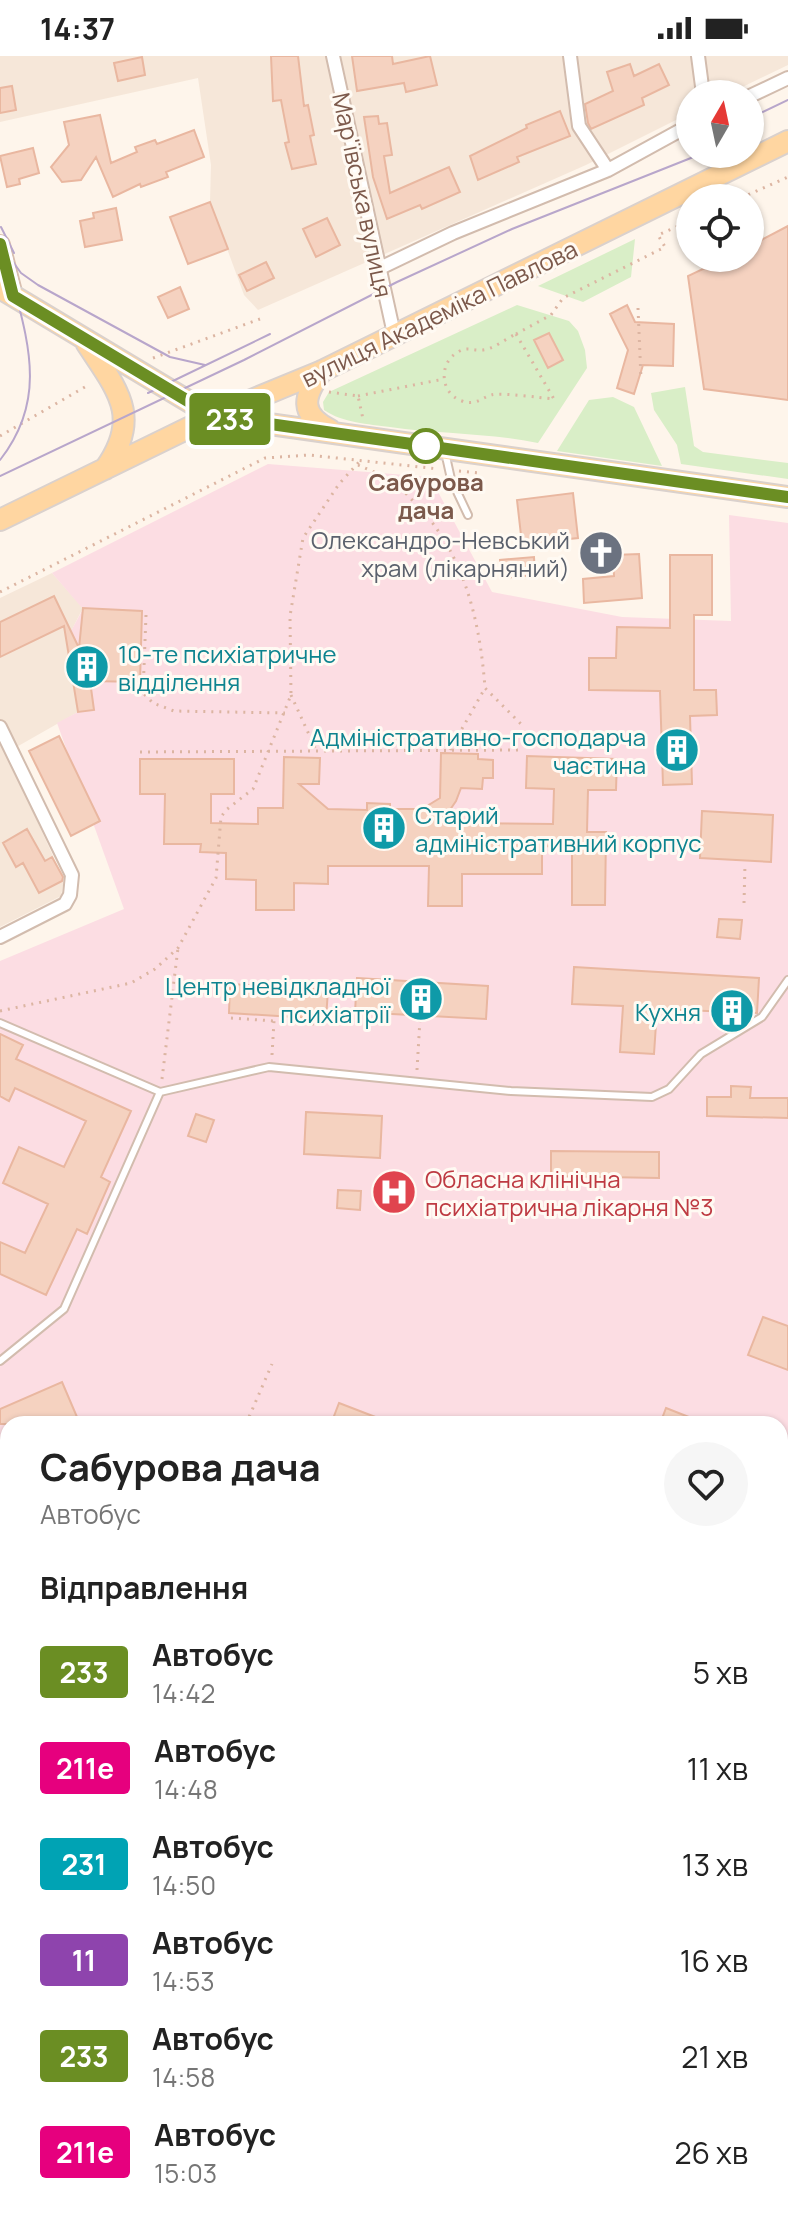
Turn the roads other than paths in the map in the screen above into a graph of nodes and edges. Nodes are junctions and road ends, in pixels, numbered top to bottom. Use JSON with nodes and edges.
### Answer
{"nodes":[{"id":1,"x":333,"y":56,"type":"edge"},
{"id":2,"x":570,"y":56,"type":"edge"},
{"id":3,"x":698,"y":56,"type":"edge"},
{"id":4,"x":788,"y":78,"type":"edge"},
{"id":5,"x":701,"y":80,"type":"edge"},
{"id":6,"x":764,"y":89,"type":"edge"},
{"id":7,"x":676,"y":133,"type":"edge"},
{"id":8,"x":788,"y":141,"type":"edge"},
{"id":9,"x":608,"y":170,"type":"junction"},
{"id":10,"x":0,"y":245,"type":"edge"},
{"id":11,"x":378,"y":269,"type":"junction"},
{"id":12,"x":7,"y":292,"type":"edge"},
{"id":13,"x":394,"y":334,"type":"junction"},
{"id":14,"x":85,"y":341,"type":"junction"},
{"id":15,"x":322,"y":371,"type":"junction"},
{"id":16,"x":213,"y":416,"type":"junction"},
{"id":17,"x":337,"y":433,"type":"junction"},
{"id":18,"x":444,"y":448,"type":"junction"},
{"id":19,"x":105,"y":470,"type":"junction"},
{"id":20,"x":788,"y":497,"type":"edge"},
{"id":21,"x":468,"y":515,"type":"dead end"},
{"id":22,"x":0,"y":520,"type":"edge"},
{"id":23,"x":0,"y":727,"type":"edge"},
{"id":24,"x":0,"y":937,"type":"edge"},
{"id":25,"x":788,"y":980,"type":"edge"},
{"id":26,"x":0,"y":1023,"type":"edge"},
{"id":27,"x":160,"y":1092,"type":"junction"},
{"id":28,"x":0,"y":1361,"type":"edge"}],
"edges":[{"from":1,"to":11,"type":"street","name":"Мар'ївська вулиця"},
{"from":2,"to":9,"type":"street"},
{"from":3,"to":5,"type":"street"},
{"from":4,"to":6,"type":"street"},
{"from":7,"to":9,"type":"street"},
{"from":8,"to":13,"type":"main road","name":"вулиця Академіка Павлова"},
{"from":9,"to":11,"type":"street"},
{"from":10,"to":12,"type":"main road"},
{"from":11,"to":13,"type":"street","name":"Мар'ївська вулиця"},
{"from":12,"to":14,"type":"main road"},
{"from":13,"to":15,"type":"main road","name":"вулиця Академіка Павлова"},
{"from":14,"to":16,"type":"main road"},
{"from":14,"to":19,"type":"main road"},
{"from":15,"to":16,"type":"main road","name":"вулиця Академіка Павлова"},
{"from":15,"to":17,"type":"main road"},
{"from":16,"to":17,"type":"main road"},
{"from":16,"to":19,"type":"main road","name":"вулиця Академіка Павлова"},
{"from":17,"to":18,"type":"main road"},
{"from":18,"to":20,"type":"main road"},
{"from":18,"to":21,"type":"lane"},
{"from":19,"to":22,"type":"main road","name":"вулиця Академіка Павлова"},
{"from":23,"to":24,"type":"street"},
{"from":25,"to":27,"type":"lane"},
{"from":26,"to":27,"type":"lane"},
{"from":27,"to":28,"type":"lane"}]}
